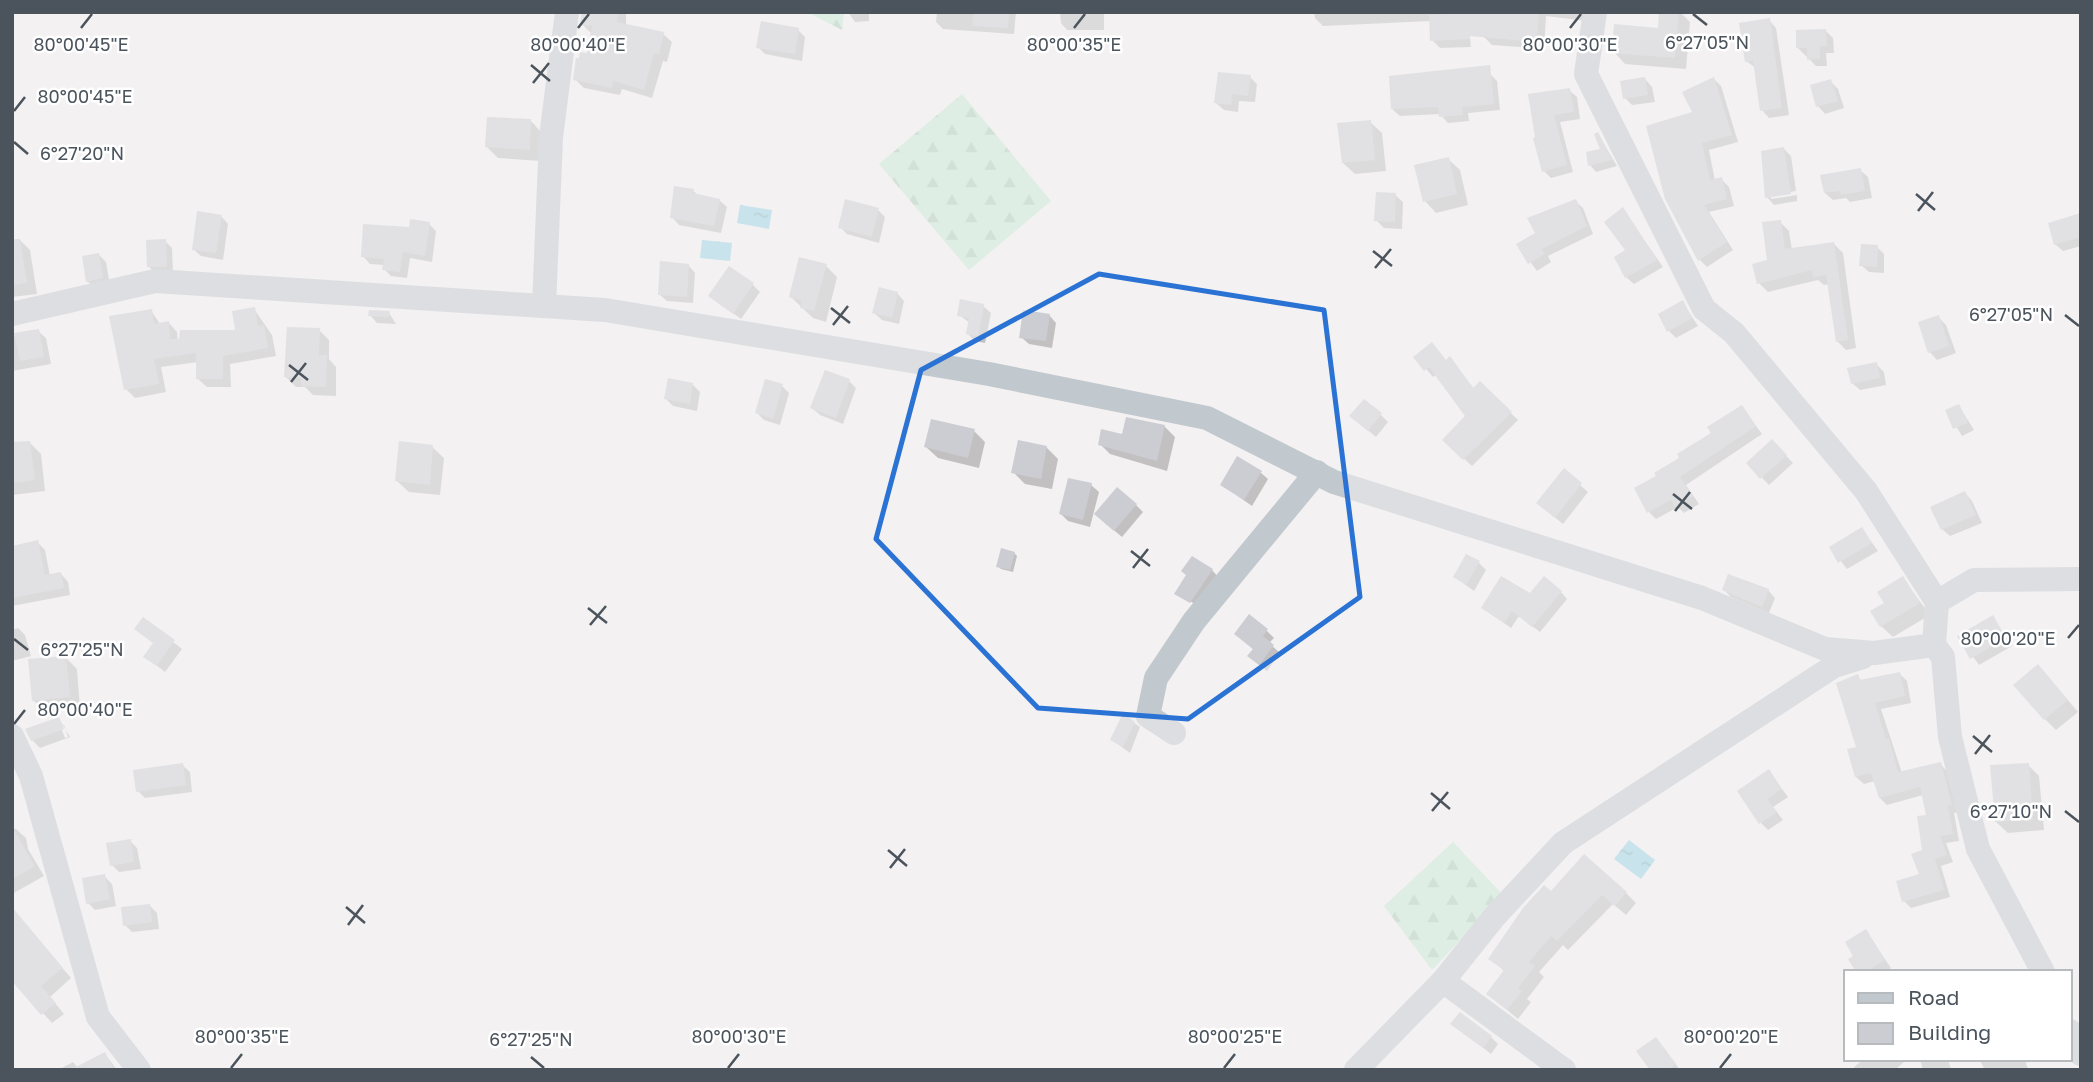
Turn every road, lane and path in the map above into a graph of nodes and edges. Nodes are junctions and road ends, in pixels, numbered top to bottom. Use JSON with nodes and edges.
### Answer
{"nodes":[{"id":1,"x":567,"y":12,"type":"edge"},
{"id":2,"x":1595,"y":12,"type":"edge"},
{"id":3,"x":544,"y":306,"type":"junction"},
{"id":4,"x":12,"y":314,"type":"edge"},
{"id":5,"x":1317,"y":472,"type":"junction"},
{"id":6,"x":2081,"y":579,"type":"edge"},
{"id":7,"x":1937,"y":602,"type":"junction"},
{"id":8,"x":1934,"y":645,"type":"junction"},
{"id":9,"x":1874,"y":653,"type":"junction"},
{"id":10,"x":1174,"y":733,"type":"dead end"},
{"id":11,"x":12,"y":736,"type":"edge"},
{"id":12,"x":22,"y":780,"type":"edge"},
{"id":13,"x":2042,"y":970,"type":"edge"},
{"id":14,"x":1443,"y":981,"type":"junction"},
{"id":15,"x":2072,"y":1035,"type":"edge"},
{"id":16,"x":2081,"y":1054,"type":"edge"},
{"id":17,"x":139,"y":1070,"type":"edge"},
{"id":18,"x":1356,"y":1070,"type":"edge"},
{"id":19,"x":1564,"y":1070,"type":"edge"}],
"edges":[{"from":1,"to":3,"type":"street"},
{"from":2,"to":7,"type":"street"},
{"from":3,"to":4,"type":"street"},
{"from":3,"to":5,"type":"street"},
{"from":5,"to":9,"type":"street"},
{"from":5,"to":10,"type":"street"},
{"from":6,"to":7,"type":"street"},
{"from":7,"to":8,"type":"street"},
{"from":8,"to":9,"type":"street"},
{"from":8,"to":13,"type":"street"},
{"from":9,"to":14,"type":"street"},
{"from":11,"to":12,"type":"street"},
{"from":12,"to":17,"type":"street"},
{"from":14,"to":18,"type":"street"},
{"from":14,"to":19,"type":"street"},
{"from":15,"to":16,"type":"street"}]}
